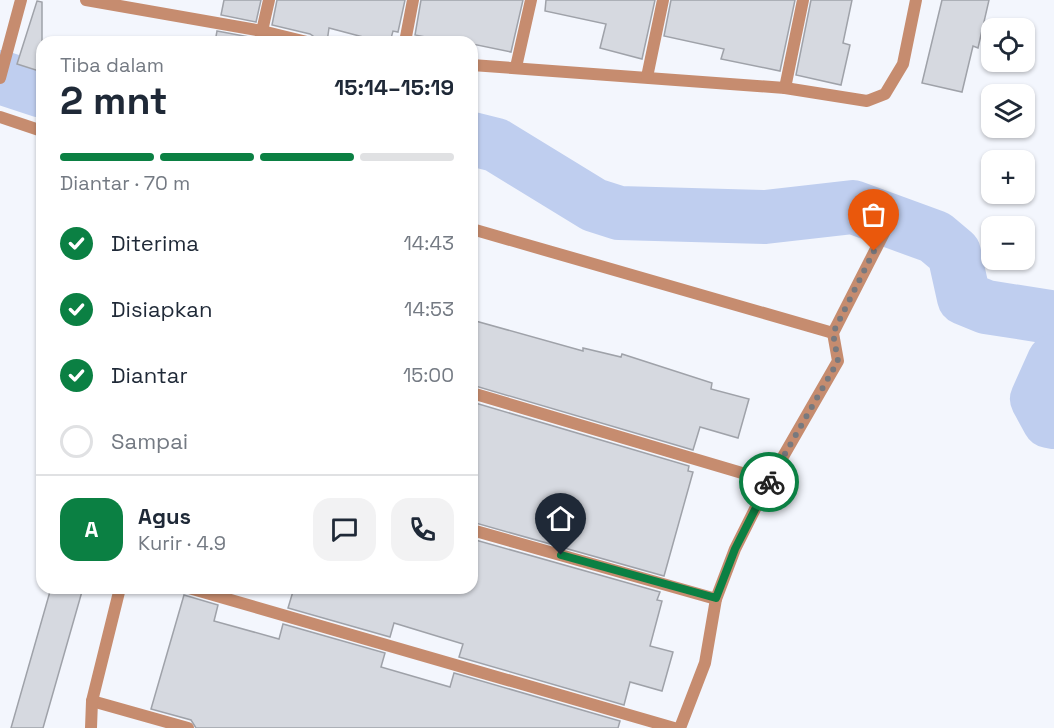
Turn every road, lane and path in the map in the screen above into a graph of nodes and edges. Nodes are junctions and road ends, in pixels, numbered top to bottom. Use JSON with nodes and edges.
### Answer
{"nodes":[{"id":1,"x":21,"y":0,"type":"edge"},
{"id":2,"x":86,"y":0,"type":"edge"},
{"id":3,"x":269,"y":0,"type":"edge"},
{"id":4,"x":413,"y":0,"type":"edge"},
{"id":5,"x":531,"y":0,"type":"edge"},
{"id":6,"x":663,"y":0,"type":"edge"},
{"id":7,"x":803,"y":0,"type":"edge"},
{"id":8,"x":916,"y":0,"type":"edge"},
{"id":9,"x":150,"y":5,"type":"edge"},
{"id":10,"x":262,"y":30,"type":"junction"},
{"id":11,"x":284,"y":36,"type":"edge"},
{"id":12,"x":406,"y":36,"type":"edge"},
{"id":13,"x":478,"y":65,"type":"edge"},
{"id":14,"x":516,"y":67,"type":"junction"},
{"id":15,"x":647,"y":77,"type":"junction"},
{"id":16,"x":0,"y":78,"type":"edge"},
{"id":17,"x":785,"y":88,"type":"junction"},
{"id":18,"x":0,"y":117,"type":"edge"},
{"id":19,"x":36,"y":129,"type":"edge"},
{"id":20,"x":478,"y":231,"type":"edge"},
{"id":21,"x":885,"y":231,"type":"dead end"},
{"id":22,"x":833,"y":333,"type":"junction"},
{"id":23,"x":478,"y":395,"type":"edge"},
{"id":24,"x":769,"y":481,"type":"junction"},
{"id":25,"x":478,"y":532,"type":"edge"},
{"id":26,"x":119,"y":594,"type":"edge"},
{"id":27,"x":210,"y":594,"type":"edge"},
{"id":28,"x":716,"y":598,"type":"junction"},
{"id":29,"x":92,"y":701,"type":"junction"},
{"id":30,"x":91,"y":728,"type":"edge"},
{"id":31,"x":188,"y":728,"type":"edge"},
{"id":32,"x":674,"y":728,"type":"edge"},
{"id":33,"x":680,"y":728,"type":"edge"}],
"edges":[{"from":1,"to":16,"type":"street"},
{"from":2,"to":9,"type":"street"},
{"from":3,"to":10,"type":"street"},
{"from":4,"to":12,"type":"street"},
{"from":5,"to":14,"type":"street"},
{"from":6,"to":15,"type":"street"},
{"from":7,"to":17,"type":"street"},
{"from":8,"to":17,"type":"street"},
{"from":9,"to":10,"type":"street"},
{"from":10,"to":11,"type":"street"},
{"from":13,"to":14,"type":"street"},
{"from":14,"to":15,"type":"street"},
{"from":15,"to":17,"type":"street"},
{"from":18,"to":19,"type":"street"},
{"from":20,"to":22,"type":"street"},
{"from":21,"to":22,"type":"street"},
{"from":22,"to":24,"type":"street"},
{"from":23,"to":24,"type":"street"},
{"from":24,"to":28,"type":"street"},
{"from":25,"to":28,"type":"street"},
{"from":26,"to":29,"type":"street"},
{"from":27,"to":32,"type":"street"},
{"from":28,"to":33,"type":"street"},
{"from":29,"to":30,"type":"street"},
{"from":29,"to":31,"type":"street"}]}
